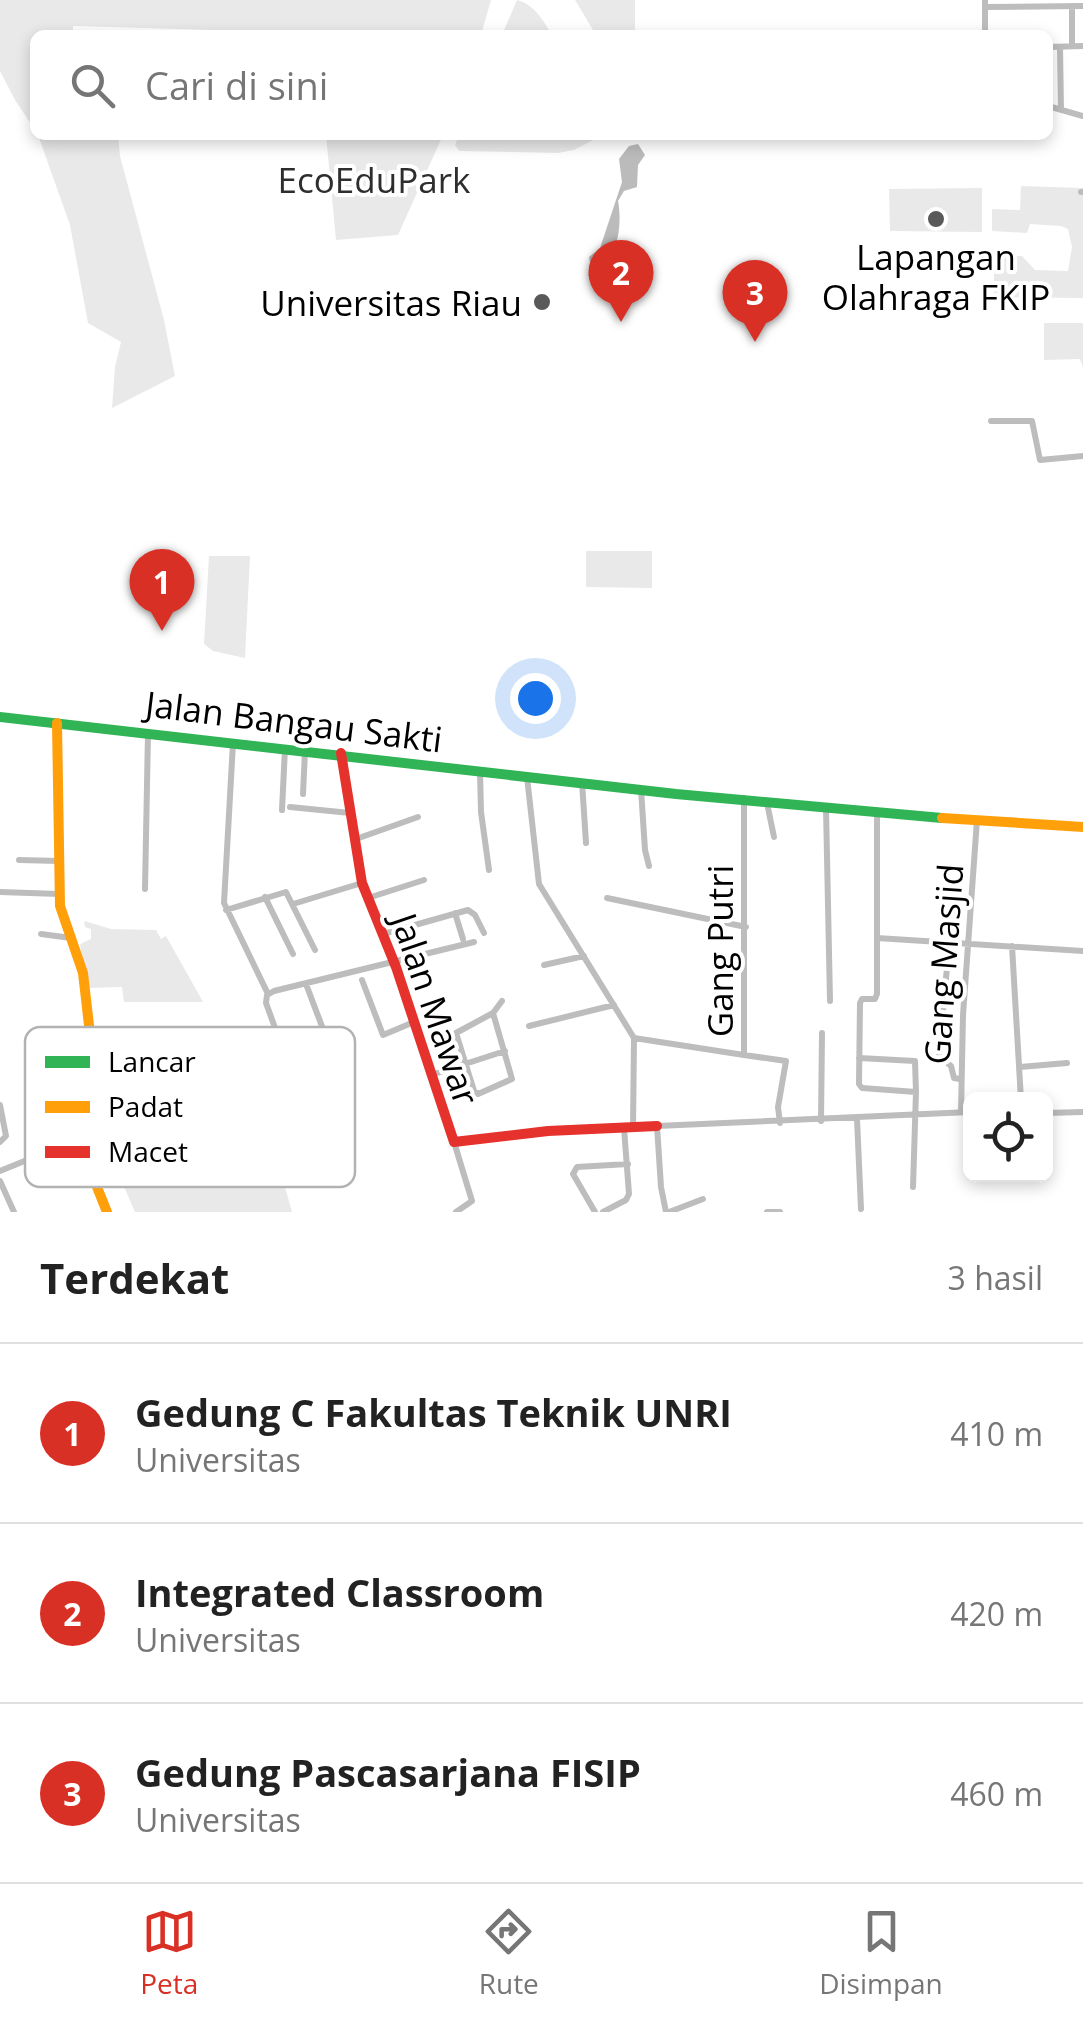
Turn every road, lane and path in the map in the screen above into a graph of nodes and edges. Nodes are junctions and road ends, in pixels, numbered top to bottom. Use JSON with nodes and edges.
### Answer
{"nodes":[{"id":1,"x":985,"y":4,"type":"edge"},
{"id":2,"x":1072,"y":6,"type":"junction"},
{"id":3,"x":1083,"y":6,"type":"edge"},
{"id":4,"x":985,"y":30,"type":"edge"},
{"id":5,"x":1072,"y":46,"type":"junction"},
{"id":6,"x":1083,"y":46,"type":"edge"},
{"id":7,"x":1053,"y":47,"type":"edge"},
{"id":8,"x":1060,"y":47,"type":"junction"},
{"id":9,"x":1053,"y":108,"type":"edge"},
{"id":10,"x":1061,"y":110,"type":"junction"},
{"id":11,"x":1083,"y":116,"type":"edge"},
{"id":12,"x":991,"y":421,"type":"dead end"},
{"id":13,"x":1083,"y":456,"type":"edge"},
{"id":14,"x":0,"y":717,"type":"edge"},
{"id":15,"x":57,"y":723,"type":"junction"},
{"id":16,"x":148,"y":732,"type":"junction"},
{"id":17,"x":233,"y":742,"type":"junction"},
{"id":18,"x":286,"y":748,"type":"junction"},
{"id":19,"x":305,"y":750,"type":"junction"},
{"id":20,"x":341,"y":753,"type":"junction"},
{"id":21,"x":480,"y":770,"type":"junction"},
{"id":22,"x":526,"y":776,"type":"junction"},
{"id":23,"x":582,"y":782,"type":"junction"},
{"id":24,"x":641,"y":789,"type":"junction"},
{"id":25,"x":303,"y":794,"type":"dead end"},
{"id":26,"x":744,"y":798,"type":"junction"},
{"id":27,"x":767,"y":801,"type":"junction"},
{"id":28,"x":290,"y":806,"type":"dead end"},
{"id":29,"x":826,"y":807,"type":"junction"},
{"id":30,"x":282,"y":810,"type":"dead end"},
{"id":31,"x":876,"y":812,"type":"junction"},
{"id":32,"x":351,"y":813,"type":"junction"},
{"id":33,"x":418,"y":817,"type":"dead end"},
{"id":34,"x":978,"y":820,"type":"junction"},
{"id":35,"x":1083,"y":827,"type":"edge"},
{"id":36,"x":774,"y":837,"type":"dead end"},
{"id":37,"x":356,"y":840,"type":"junction"},
{"id":38,"x":586,"y":844,"type":"dead end"},
{"id":39,"x":18,"y":860,"type":"dead end"},
{"id":40,"x":59,"y":861,"type":"junction"},
{"id":41,"x":649,"y":866,"type":"dead end"},
{"id":42,"x":490,"y":870,"type":"dead end"},
{"id":43,"x":424,"y":880,"type":"dead end"},
{"id":44,"x":362,"y":882,"type":"junction"},
{"id":45,"x":144,"y":889,"type":"dead end"},
{"id":46,"x":0,"y":892,"type":"edge"},
{"id":47,"x":59,"y":894,"type":"junction"},
{"id":48,"x":265,"y":897,"type":"junction"},
{"id":49,"x":367,"y":898,"type":"junction"},
{"id":50,"x":607,"y":898,"type":"dead end"},
{"id":51,"x":294,"y":904,"type":"junction"},
{"id":52,"x":226,"y":910,"type":"junction"},
{"id":53,"x":455,"y":913,"type":"junction"},
{"id":54,"x":746,"y":927,"type":"junction"},
{"id":55,"x":484,"y":932,"type":"dead end"},
{"id":56,"x":41,"y":934,"type":"dead end"},
{"id":57,"x":382,"y":934,"type":"junction"},
{"id":58,"x":72,"y":938,"type":"junction"},
{"id":59,"x":877,"y":938,"type":"junction"},
{"id":60,"x":463,"y":939,"type":"dead end"},
{"id":61,"x":474,"y":942,"type":"dead end"},
{"id":62,"x":949,"y":945,"type":"junction"},
{"id":63,"x":970,"y":946,"type":"junction"},
{"id":64,"x":1012,"y":946,"type":"junction"},
{"id":65,"x":314,"y":950,"type":"dead end"},
{"id":66,"x":1083,"y":951,"type":"edge"},
{"id":67,"x":293,"y":954,"type":"dead end"},
{"id":68,"x":584,"y":956,"type":"junction"},
{"id":69,"x":394,"y":963,"type":"junction"},
{"id":70,"x":544,"y":965,"type":"dead end"},
{"id":71,"x":362,"y":980,"type":"dead end"},
{"id":72,"x":306,"y":984,"type":"junction"},
{"id":73,"x":268,"y":994,"type":"junction"},
{"id":74,"x":502,"y":1001,"type":"dead end"},
{"id":75,"x":830,"y":1001,"type":"dead end"},
{"id":76,"x":614,"y":1005,"type":"junction"},
{"id":77,"x":493,"y":1013,"type":"junction"},
{"id":78,"x":414,"y":1022,"type":"junction"},
{"id":79,"x":529,"y":1026,"type":"dead end"},
{"id":80,"x":88,"y":1027,"type":"edge"},
{"id":81,"x":275,"y":1027,"type":"edge"},
{"id":82,"x":322,"y":1027,"type":"edge"},
{"id":83,"x":822,"y":1033,"type":"dead end"},
{"id":84,"x":634,"y":1038,"type":"junction"},
{"id":85,"x":505,"y":1050,"type":"junction"},
{"id":86,"x":744,"y":1054,"type":"junction"},
{"id":87,"x":859,"y":1058,"type":"junction"},
{"id":88,"x":1067,"y":1063,"type":"dead end"},
{"id":89,"x":464,"y":1065,"type":"junction"},
{"id":90,"x":1020,"y":1067,"type":"junction"},
{"id":91,"x":431,"y":1075,"type":"junction"},
{"id":92,"x":960,"y":1079,"type":"junction"},
{"id":93,"x":916,"y":1092,"type":"junction"},
{"id":94,"x":1021,"y":1092,"type":"edge"},
{"id":95,"x":0,"y":1105,"type":"edge"},
{"id":96,"x":960,"y":1112,"type":"joint"},
{"id":97,"x":1083,"y":1112,"type":"edge"},
{"id":98,"x":1053,"y":1113,"type":"edge"},
{"id":99,"x":915,"y":1115,"type":"junction"},
{"id":100,"x":858,"y":1119,"type":"junction"},
{"id":101,"x":821,"y":1121,"type":"junction"},
{"id":102,"x":780,"y":1122,"type":"junction"},
{"id":103,"x":657,"y":1126,"type":"junction"},
{"id":104,"x":629,"y":1128,"type":"junction"},
{"id":105,"x":0,"y":1142,"type":"edge"},
{"id":106,"x":454,"y":1142,"type":"junction"},
{"id":107,"x":25,"y":1161,"type":"edge"},
{"id":108,"x":628,"y":1164,"type":"junction"},
{"id":109,"x":0,"y":1172,"type":"edge"},
{"id":110,"x":0,"y":1181,"type":"edge"},
{"id":111,"x":96,"y":1187,"type":"edge"},
{"id":112,"x":913,"y":1187,"type":"dead end"},
{"id":113,"x":702,"y":1200,"type":"dead end"},
{"id":114,"x":862,"y":1209,"type":"dead end"},
{"id":115,"x":779,"y":1211,"type":"edge"},
{"id":116,"x":14,"y":1212,"type":"edge"},
{"id":117,"x":106,"y":1212,"type":"edge"},
{"id":118,"x":456,"y":1212,"type":"edge"},
{"id":119,"x":594,"y":1212,"type":"edge"},
{"id":120,"x":603,"y":1212,"type":"edge"},
{"id":121,"x":668,"y":1212,"type":"edge"},
{"id":122,"x":768,"y":1212,"type":"edge"}],
"edges":[{"from":1,"to":2,"type":"street"},
{"from":1,"to":4,"type":"street"},
{"from":2,"to":3,"type":"street"},
{"from":2,"to":5,"type":"street"},
{"from":5,"to":6,"type":"street"},
{"from":5,"to":8,"type":"street"},
{"from":7,"to":8,"type":"street"},
{"from":8,"to":10,"type":"street"},
{"from":9,"to":10,"type":"street"},
{"from":10,"to":11,"type":"street"},
{"from":12,"to":13,"type":"street"},
{"from":14,"to":15,"type":"street","name":"Jalan Bangau Sakti"},
{"from":15,"to":16,"type":"street","name":"Jalan Bangau Sakti"},
{"from":15,"to":40,"type":"street"},
{"from":16,"to":17,"type":"street","name":"Jalan Bangau Sakti"},
{"from":16,"to":45,"type":"street"},
{"from":17,"to":18,"type":"street","name":"Jalan Bangau Sakti"},
{"from":17,"to":52,"type":"street"},
{"from":18,"to":19,"type":"street","name":"Jalan Bangau Sakti"},
{"from":18,"to":30,"type":"street"},
{"from":19,"to":20,"type":"street","name":"Jalan Bangau Sakti"},
{"from":19,"to":25,"type":"street"},
{"from":20,"to":21,"type":"street","name":"Jalan Bangau Sakti"},
{"from":20,"to":32,"type":"street","name":"Jalan Mawar"},
{"from":21,"to":22,"type":"street","name":"Jalan Bangau Sakti"},
{"from":21,"to":42,"type":"street"},
{"from":22,"to":23,"type":"street","name":"Jalan Bangau Sakti"},
{"from":22,"to":68,"type":"street"},
{"from":23,"to":24,"type":"street","name":"Jalan Bangau Sakti"},
{"from":23,"to":38,"type":"street"},
{"from":24,"to":26,"type":"street","name":"Jalan Bangau Sakti"},
{"from":24,"to":41,"type":"street"},
{"from":26,"to":27,"type":"street","name":"Jalan Bangau Sakti"},
{"from":26,"to":54,"type":"street","name":"Gang Putri"},
{"from":27,"to":29,"type":"street","name":"Jalan Bangau Sakti"},
{"from":27,"to":36,"type":"street"},
{"from":28,"to":32,"type":"street"},
{"from":29,"to":31,"type":"street","name":"Jalan Bangau Sakti"},
{"from":29,"to":75,"type":"street"},
{"from":31,"to":34,"type":"street","name":"Jalan Bangau Sakti"},
{"from":31,"to":59,"type":"street"},
{"from":32,"to":37,"type":"street","name":"Jalan Mawar"},
{"from":33,"to":37,"type":"street"},
{"from":34,"to":35,"type":"street","name":"Jalan Bangau Sakti"},
{"from":34,"to":63,"type":"street","name":"Gang Masjid"},
{"from":37,"to":44,"type":"street","name":"Jalan Mawar"},
{"from":39,"to":40,"type":"street"},
{"from":40,"to":47,"type":"street"},
{"from":43,"to":49,"type":"street"},
{"from":44,"to":49,"type":"street","name":"Jalan Mawar"},
{"from":44,"to":51,"type":"street"},
{"from":46,"to":47,"type":"street"},
{"from":47,"to":58,"type":"street"},
{"from":48,"to":51,"type":"street"},
{"from":48,"to":52,"type":"street"},
{"from":48,"to":67,"type":"street"},
{"from":49,"to":57,"type":"street","name":"Jalan Mawar"},
{"from":50,"to":54,"type":"street"},
{"from":51,"to":65,"type":"street"},
{"from":52,"to":73,"type":"street"},
{"from":53,"to":55,"type":"street"},
{"from":53,"to":57,"type":"street"},
{"from":53,"to":60,"type":"street"},
{"from":54,"to":86,"type":"street","name":"Gang Putri"},
{"from":56,"to":58,"type":"street"},
{"from":57,"to":69,"type":"street","name":"Jalan Mawar"},
{"from":58,"to":80,"type":"street"},
{"from":59,"to":62,"type":"street"},
{"from":59,"to":87,"type":"street"},
{"from":61,"to":69,"type":"street"},
{"from":62,"to":63,"type":"street"},
{"from":62,"to":92,"type":"street"},
{"from":63,"to":64,"type":"street"},
{"from":63,"to":92,"type":"street","name":"Gang Masjid"},
{"from":64,"to":66,"type":"street"},
{"from":64,"to":90,"type":"street"},
{"from":68,"to":70,"type":"street"},
{"from":68,"to":76,"type":"street"},
{"from":69,"to":72,"type":"street"},
{"from":69,"to":78,"type":"street","name":"Jalan Mawar"},
{"from":71,"to":78,"type":"street"},
{"from":72,"to":73,"type":"street"},
{"from":72,"to":82,"type":"street"},
{"from":73,"to":81,"type":"street"},
{"from":74,"to":77,"type":"street"},
{"from":76,"to":79,"type":"street"},
{"from":76,"to":84,"type":"street"},
{"from":77,"to":85,"type":"street"},
{"from":77,"to":89,"type":"street"},
{"from":78,"to":91,"type":"street","name":"Jalan Mawar"},
{"from":83,"to":101,"type":"street"},
{"from":84,"to":86,"type":"street","name":"Gang Putri"},
{"from":84,"to":104,"type":"street"},
{"from":85,"to":89,"type":"street"},
{"from":85,"to":89,"type":"street"},
{"from":86,"to":102,"type":"street"},
{"from":87,"to":93,"type":"street"},
{"from":87,"to":93,"type":"street"},
{"from":88,"to":90,"type":"street"},
{"from":89,"to":91,"type":"street"},
{"from":90,"to":94,"type":"street"},
{"from":91,"to":106,"type":"street","name":"Jalan Mawar"},
{"from":92,"to":96,"type":"street","name":"Gang Masjid"},
{"from":93,"to":99,"type":"street"},
{"from":95,"to":105,"type":"street"},
{"from":96,"to":99,"type":"street"},
{"from":97,"to":98,"type":"street"},
{"from":99,"to":100,"type":"street"},
{"from":99,"to":112,"type":"street"},
{"from":100,"to":101,"type":"street"},
{"from":100,"to":114,"type":"street"},
{"from":101,"to":102,"type":"street"},
{"from":102,"to":103,"type":"street"},
{"from":103,"to":104,"type":"street","name":"Jalan Mawar"},
{"from":103,"to":121,"type":"street"},
{"from":104,"to":106,"type":"street","name":"Jalan Mawar"},
{"from":104,"to":108,"type":"street"},
{"from":106,"to":118,"type":"street"},
{"from":107,"to":109,"type":"street"},
{"from":108,"to":119,"type":"street"},
{"from":108,"to":120,"type":"street"},
{"from":110,"to":116,"type":"street"},
{"from":111,"to":117,"type":"street"},
{"from":113,"to":121,"type":"street"},
{"from":115,"to":122,"type":"street"}]}
